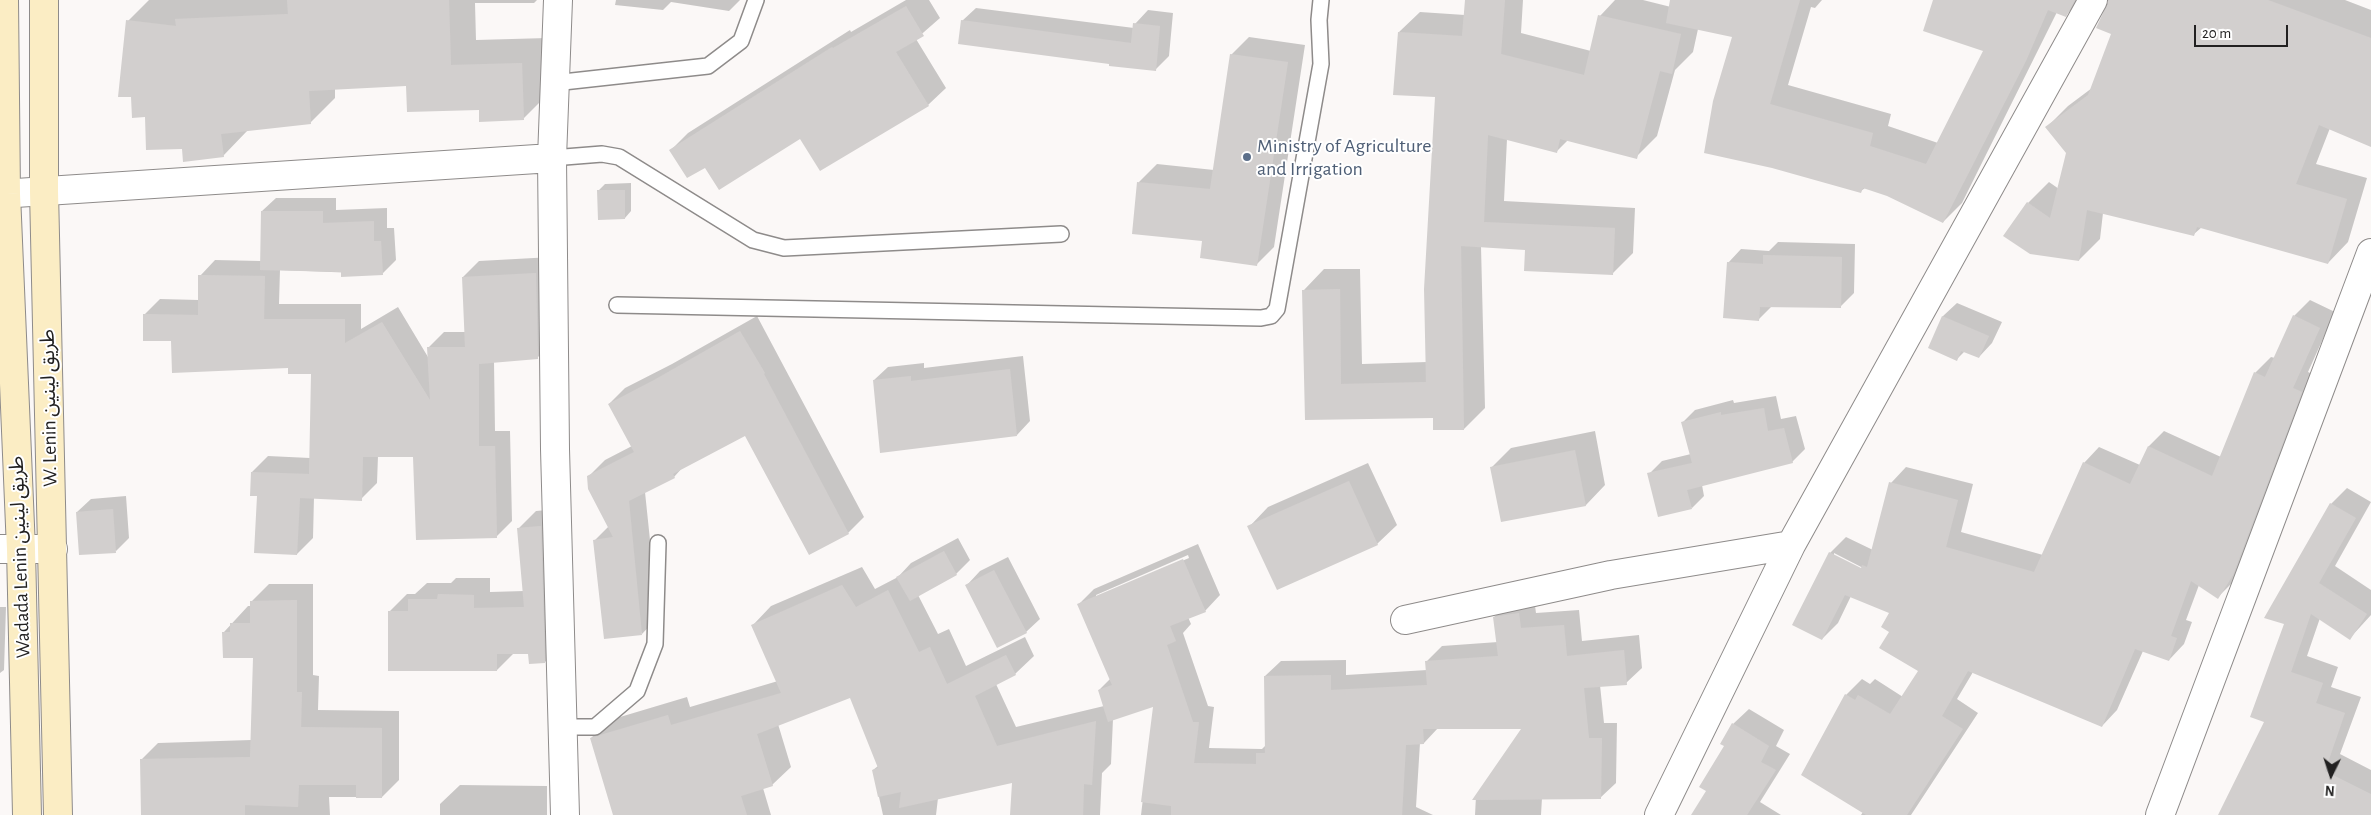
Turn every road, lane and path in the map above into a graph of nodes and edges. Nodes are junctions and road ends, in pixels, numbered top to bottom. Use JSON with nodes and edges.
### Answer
{"nodes":[{"id":1,"x":4,"y":0,"type":"edge"},
{"id":2,"x":44,"y":0,"type":"edge"},
{"id":3,"x":558,"y":0,"type":"edge"},
{"id":4,"x":756,"y":0,"type":"edge"},
{"id":5,"x":1321,"y":0,"type":"edge"},
{"id":6,"x":2093,"y":0,"type":"edge"},
{"id":7,"x":554,"y":83,"type":"junction"},
{"id":8,"x":552,"y":158,"type":"junction"},
{"id":9,"x":44,"y":191,"type":"junction"},
{"id":10,"x":3,"y":194,"type":"edge"},
{"id":11,"x":1061,"y":234,"type":"dead end"},
{"id":12,"x":2371,"y":253,"type":"edge"},
{"id":13,"x":617,"y":305,"type":"dead end"},
{"id":14,"x":658,"y":544,"type":"dead end"},
{"id":15,"x":1791,"y":545,"type":"junction"},
{"id":16,"x":11,"y":548,"type":"edge"},
{"id":17,"x":53,"y":549,"type":"junction"},
{"id":18,"x":1406,"y":620,"type":"dead end"},
{"id":19,"x":563,"y":727,"type":"junction"},
{"id":20,"x":27,"y":815,"type":"edge"},
{"id":21,"x":58,"y":815,"type":"edge"},
{"id":22,"x":565,"y":815,"type":"edge"},
{"id":23,"x":1659,"y":815,"type":"edge"},
{"id":24,"x":2160,"y":815,"type":"edge"}],
"edges":[{"from":1,"to":10,"type":"main road","name":"Wadada Lenin طريق لينين"},
{"from":2,"to":9,"type":"main road","name":"W. Lenin طريق لينين"},
{"from":3,"to":7,"type":"street"},
{"from":4,"to":7,"type":"lane"},
{"from":5,"to":13,"type":"lane"},
{"from":6,"to":15,"type":"street"},
{"from":7,"to":8,"type":"street"},
{"from":8,"to":9,"type":"street"},
{"from":8,"to":11,"type":"lane"},
{"from":8,"to":19,"type":"street"},
{"from":9,"to":10,"type":"street"},
{"from":9,"to":17,"type":"main road","name":"W. Lenin طريق لينين"},
{"from":10,"to":16,"type":"main road","name":"Wadada Lenin طريق لينين"},
{"from":12,"to":24,"type":"street"},
{"from":14,"to":19,"type":"lane"},
{"from":15,"to":18,"type":"street"},
{"from":15,"to":23,"type":"street"},
{"from":16,"to":17,"type":"street"},
{"from":16,"to":20,"type":"main road","name":"Wadada Lenin طريق لينين"},
{"from":17,"to":21,"type":"main road","name":"W. Lenin طريق لينين"},
{"from":19,"to":22,"type":"street"}]}
